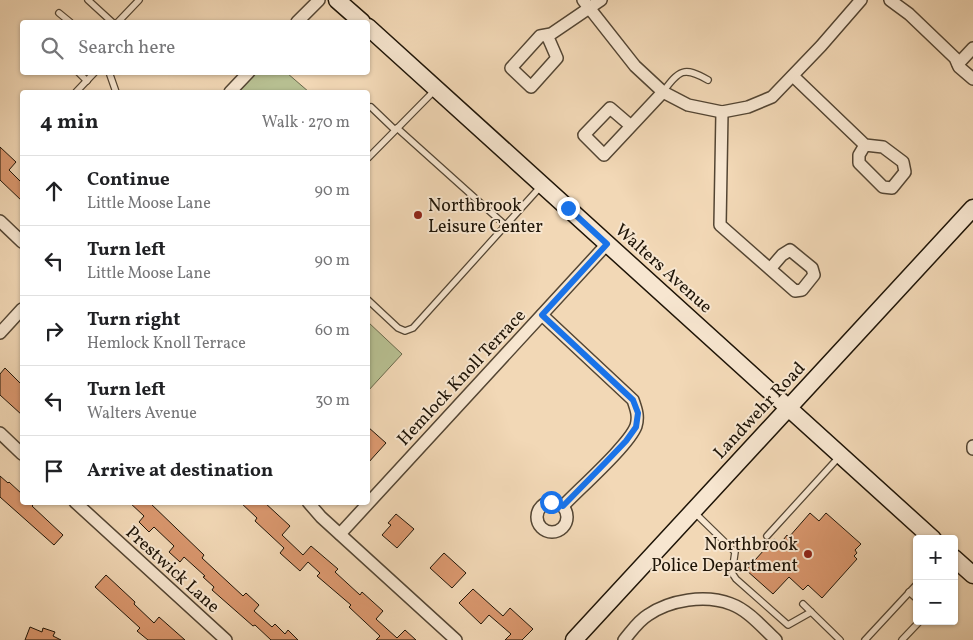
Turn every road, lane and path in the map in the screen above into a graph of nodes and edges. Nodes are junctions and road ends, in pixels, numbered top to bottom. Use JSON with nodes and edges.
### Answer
{"nodes":[{"id":1,"x":88,"y":0,"type":"edge"},
{"id":2,"x":320,"y":0,"type":"edge"},
{"id":3,"x":337,"y":0,"type":"edge"},
{"id":4,"x":601,"y":0,"type":"edge"},
{"id":5,"x":861,"y":0,"type":"edge"},
{"id":6,"x":890,"y":0,"type":"edge"},
{"id":7,"x":137,"y":1,"type":"edge"},
{"id":8,"x":586,"y":4,"type":"edge"},
{"id":9,"x":60,"y":13,"type":"dead end"},
{"id":10,"x":68,"y":20,"type":"edge"},
{"id":11,"x":110,"y":20,"type":"edge"},
{"id":12,"x":120,"y":20,"type":"edge"},
{"id":13,"x":300,"y":20,"type":"edge"},
{"id":14,"x":360,"y":20,"type":"edge"},
{"id":15,"x":370,"y":30,"type":"edge"},
{"id":16,"x":547,"y":35,"type":"junction"},
{"id":17,"x":973,"y":48,"type":"edge"},
{"id":18,"x":958,"y":64,"type":"junction"},
{"id":19,"x":81,"y":75,"type":"edge"},
{"id":20,"x":92,"y":75,"type":"edge"},
{"id":21,"x":110,"y":75,"type":"edge"},
{"id":22,"x":246,"y":75,"type":"edge"},
{"id":23,"x":793,"y":76,"type":"junction"},
{"id":24,"x":973,"y":79,"type":"edge"},
{"id":25,"x":708,"y":80,"type":"dead end"},
{"id":26,"x":87,"y":81,"type":"junction"},
{"id":27,"x":436,"y":89,"type":"junction"},
{"id":28,"x":78,"y":90,"type":"edge"},
{"id":29,"x":115,"y":90,"type":"edge"},
{"id":30,"x":232,"y":90,"type":"edge"},
{"id":31,"x":663,"y":92,"type":"junction"},
{"id":32,"x":371,"y":107,"type":"dead end"},
{"id":33,"x":722,"y":112,"type":"junction"},
{"id":34,"x":631,"y":126,"type":"dead end"},
{"id":35,"x":396,"y":129,"type":"junction"},
{"id":36,"x":865,"y":145,"type":"dead end"},
{"id":37,"x":370,"y":156,"type":"edge"},
{"id":38,"x":542,"y":185,"type":"junction"},
{"id":39,"x":973,"y":208,"type":"edge"},
{"id":40,"x":0,"y":222,"type":"edge"},
{"id":41,"x":505,"y":226,"type":"junction"},
{"id":42,"x":20,"y":240,"type":"edge"},
{"id":43,"x":607,"y":244,"type":"junction"},
{"id":44,"x":770,"y":269,"type":"dead end"},
{"id":45,"x":370,"y":302,"type":"edge"},
{"id":46,"x":20,"y":311,"type":"edge"},
{"id":47,"x":542,"y":315,"type":"junction"},
{"id":48,"x":0,"y":333,"type":"edge"},
{"id":49,"x":788,"y":408,"type":"junction"},
{"id":50,"x":0,"y":432,"type":"edge"},
{"id":51,"x":20,"y":452,"type":"edge"},
{"id":52,"x":840,"y":455,"type":"junction"},
{"id":53,"x":370,"y":501,"type":"edge"},
{"id":54,"x":78,"y":505,"type":"edge"},
{"id":55,"x":311,"y":505,"type":"edge"},
{"id":56,"x":367,"y":505,"type":"edge"},
{"id":57,"x":563,"y":506,"type":"dead end"},
{"id":58,"x":693,"y":511,"type":"junction"},
{"id":59,"x":340,"y":534,"type":"junction"},
{"id":60,"x":929,"y":535,"type":"edge"},
{"id":61,"x":767,"y":536,"type":"dead end"},
{"id":62,"x":958,"y":562,"type":"edge"},
{"id":63,"x":973,"y":575,"type":"edge"},
{"id":64,"x":913,"y":588,"type":"edge"},
{"id":65,"x":909,"y":592,"type":"junction"},
{"id":66,"x":913,"y":596,"type":"edge"},
{"id":67,"x":803,"y":604,"type":"dead end"},
{"id":68,"x":811,"y":612,"type":"junction"},
{"id":69,"x":916,"y":625,"type":"edge"},
{"id":70,"x":226,"y":640,"type":"edge"},
{"id":71,"x":456,"y":640,"type":"edge"},
{"id":72,"x":574,"y":640,"type":"edge"},
{"id":73,"x":624,"y":640,"type":"edge"},
{"id":74,"x":776,"y":640,"type":"edge"},
{"id":75,"x":840,"y":640,"type":"edge"},
{"id":76,"x":865,"y":640,"type":"edge"},
{"id":77,"x":902,"y":640,"type":"edge"}],
"edges":[{"from":1,"to":11,"type":"lane"},
{"from":2,"to":13,"type":"street"},
{"from":3,"to":14,"type":"main road"},
{"from":4,"to":8,"type":"street"},
{"from":5,"to":23,"type":"street"},
{"from":6,"to":18,"type":"street"},
{"from":7,"to":12,"type":"lane"},
{"from":8,"to":16,"type":"street"},
{"from":8,"to":31,"type":"street"},
{"from":9,"to":10,"type":"lane"},
{"from":15,"to":27,"type":"main road","name":"Walters Avenue"},
{"from":16,"to":16,"type":"street"},
{"from":17,"to":18,"type":"street"},
{"from":18,"to":24,"type":"street"},
{"from":19,"to":26,"type":"lane"},
{"from":20,"to":26,"type":"lane"},
{"from":21,"to":29,"type":"lane"},
{"from":22,"to":30,"type":"street"},
{"from":23,"to":33,"type":"street"},
{"from":23,"to":36,"type":"street"},
{"from":25,"to":31,"type":"lane"},
{"from":26,"to":28,"type":"lane"},
{"from":27,"to":35,"type":"lane"},
{"from":27,"to":38,"type":"main road","name":"Walters Avenue"},
{"from":31,"to":33,"type":"street"},
{"from":31,"to":34,"type":"street"},
{"from":32,"to":35,"type":"lane"},
{"from":33,"to":44,"type":"street"},
{"from":35,"to":37,"type":"lane"},
{"from":35,"to":41,"type":"lane"},
{"from":38,"to":41,"type":"lane"},
{"from":38,"to":43,"type":"main road","name":"Walters Avenue"},
{"from":39,"to":49,"type":"main road","name":"Landwehr Road"},
{"from":40,"to":42,"type":"street"},
{"from":41,"to":45,"type":"lane"},
{"from":43,"to":47,"type":"street","name":"Hemlock Knoll Terrace"},
{"from":43,"to":49,"type":"main road","name":"Walters Avenue"},
{"from":46,"to":48,"type":"street"},
{"from":47,"to":53,"type":"street","name":"Hemlock Knoll Terrace"},
{"from":47,"to":57,"type":"street"},
{"from":49,"to":52,"type":"main road","name":"Walters Avenue"},
{"from":49,"to":58,"type":"main road","name":"Landwehr Road"},
{"from":50,"to":51,"type":"street"},
{"from":52,"to":60,"type":"main road","name":"Walters Avenue"},
{"from":52,"to":61,"type":"lane"},
{"from":54,"to":70,"type":"street","name":"Prestwick Lane"},
{"from":55,"to":59,"type":"street"},
{"from":56,"to":59,"type":"street","name":"Hemlock Knoll Terrace"},
{"from":58,"to":68,"type":"lane"},
{"from":58,"to":72,"type":"main road","name":"Landwehr Road"},
{"from":59,"to":71,"type":"street"},
{"from":62,"to":63,"type":"main road"},
{"from":64,"to":65,"type":"lane"},
{"from":65,"to":66,"type":"lane"},
{"from":65,"to":76,"type":"lane"},
{"from":67,"to":68,"type":"lane"},
{"from":68,"to":75,"type":"lane"},
{"from":69,"to":77,"type":"lane"},
{"from":73,"to":74,"type":"street"}]}
